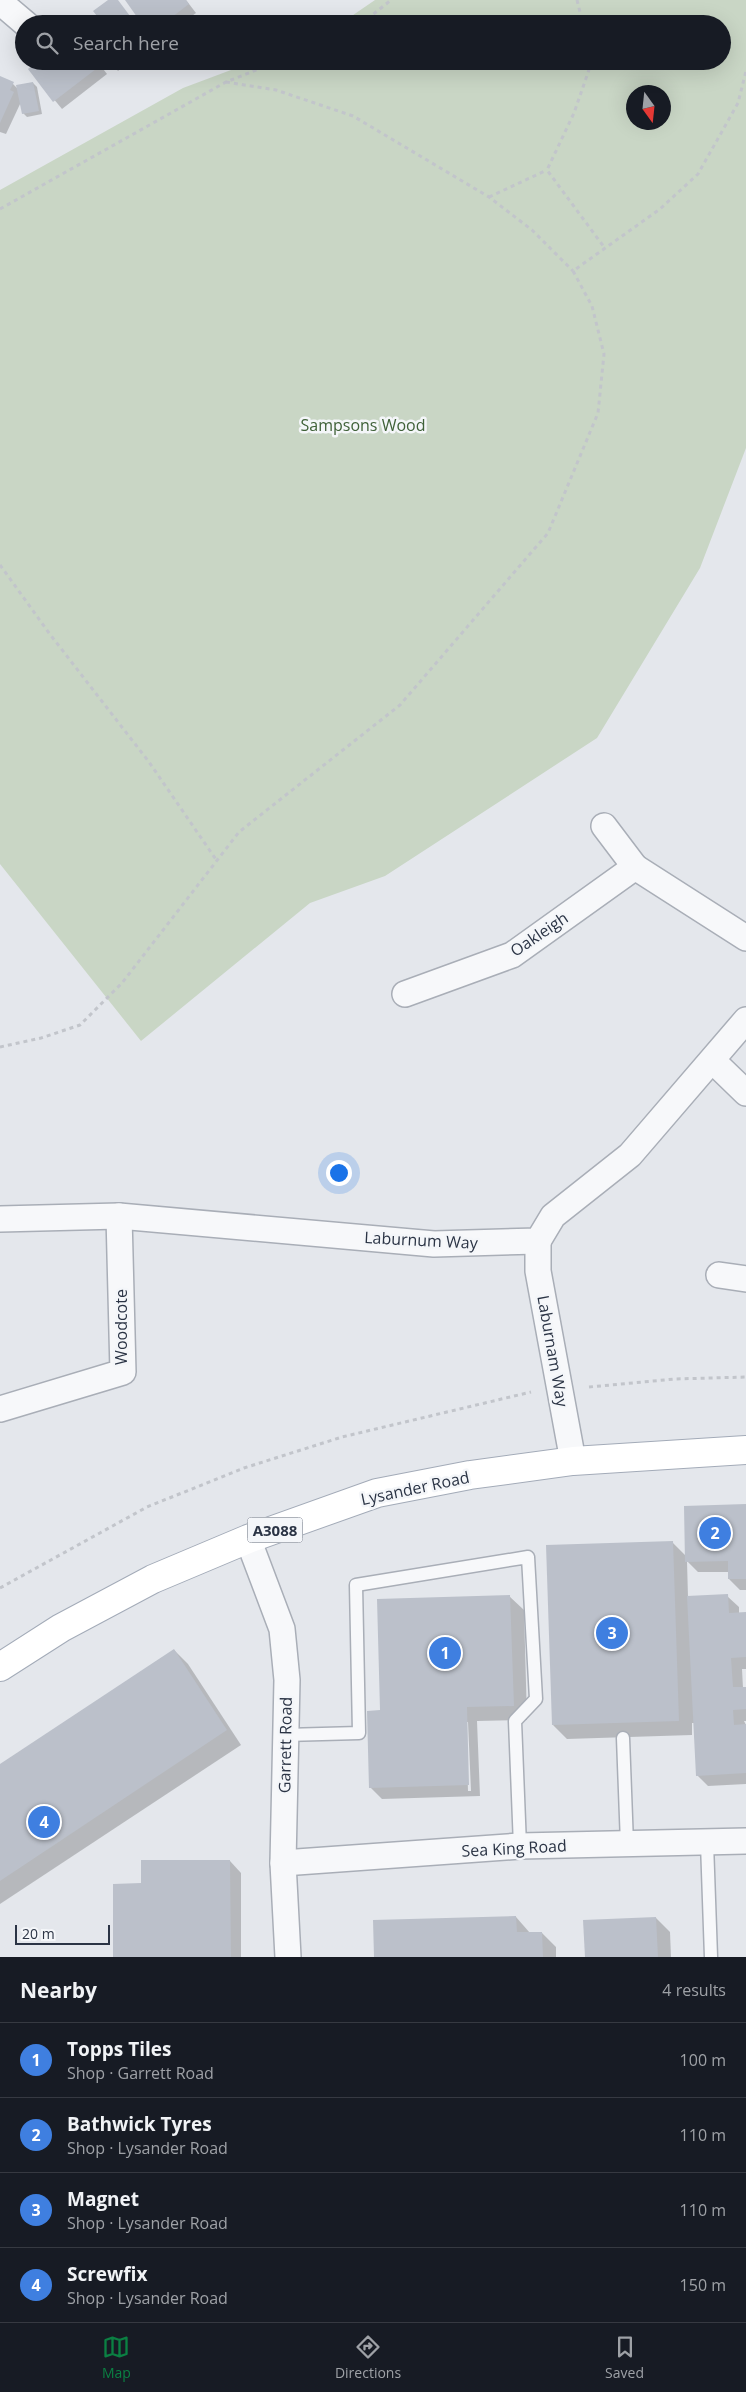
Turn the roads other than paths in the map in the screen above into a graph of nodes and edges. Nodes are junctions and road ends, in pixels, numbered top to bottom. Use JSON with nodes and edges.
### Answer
{"nodes":[{"id":1,"x":0,"y":2,"type":"edge"},
{"id":2,"x":15,"y":15,"type":"edge"},
{"id":3,"x":604,"y":826,"type":"dead end"},
{"id":4,"x":635,"y":867,"type":"junction"},
{"id":5,"x":746,"y":938,"type":"edge"},
{"id":6,"x":406,"y":994,"type":"dead end"},
{"id":7,"x":746,"y":1020,"type":"edge"},
{"id":8,"x":713,"y":1061,"type":"junction"},
{"id":9,"x":746,"y":1093,"type":"edge"},
{"id":10,"x":118,"y":1216,"type":"junction"},
{"id":11,"x":0,"y":1219,"type":"edge"},
{"id":12,"x":538,"y":1242,"type":"junction"},
{"id":13,"x":719,"y":1275,"type":"dead end"},
{"id":14,"x":746,"y":1279,"type":"edge"},
{"id":15,"x":0,"y":1410,"type":"edge"},
{"id":16,"x":746,"y":1450,"type":"edge"},
{"id":17,"x":573,"y":1460,"type":"junction"},
{"id":18,"x":248,"y":1539,"type":"junction"},
{"id":19,"x":0,"y":1667,"type":"edge"},
{"id":20,"x":286,"y":1735,"type":"junction"},
{"id":21,"x":623,"y":1738,"type":"dead end"},
{"id":22,"x":746,"y":1841,"type":"edge"},
{"id":23,"x":707,"y":1843,"type":"junction"},
{"id":24,"x":627,"y":1844,"type":"junction"},
{"id":25,"x":520,"y":1846,"type":"junction"},
{"id":26,"x":283,"y":1863,"type":"junction"},
{"id":27,"x":288,"y":1957,"type":"edge"},
{"id":28,"x":711,"y":1957,"type":"edge"}],
"edges":[{"from":1,"to":2,"type":"street"},
{"from":3,"to":4,"type":"street"},
{"from":4,"to":5,"type":"street"},
{"from":4,"to":6,"type":"street","name":"Oakleigh"},
{"from":7,"to":8,"type":"street"},
{"from":8,"to":9,"type":"street"},
{"from":8,"to":12,"type":"street"},
{"from":10,"to":11,"type":"street","name":"Laburnum Way"},
{"from":10,"to":12,"type":"street","name":"Laburnum Way"},
{"from":10,"to":15,"type":"street","name":"Woodcote"},
{"from":12,"to":17,"type":"street","name":"Laburnam Way"},
{"from":13,"to":14,"type":"street"},
{"from":16,"to":17,"type":"main road","name":"Lysander Road","number":"A3088"},
{"from":17,"to":18,"type":"main road","name":"Lysander Road","number":"A3088"},
{"from":18,"to":19,"type":"main road","name":"Lysander Road","number":"A3088"},
{"from":18,"to":20,"type":"street","name":"Garrett Road"},
{"from":20,"to":25,"type":"lane"},
{"from":20,"to":26,"type":"street","name":"Garrett Road"},
{"from":21,"to":24,"type":"lane"},
{"from":22,"to":23,"type":"street","name":"Sea King Road"},
{"from":23,"to":24,"type":"street","name":"Sea King Road"},
{"from":23,"to":28,"type":"lane"},
{"from":24,"to":25,"type":"street","name":"Sea King Road"},
{"from":25,"to":26,"type":"street","name":"Sea King Road"},
{"from":26,"to":27,"type":"street","name":"Garrett Road"}]}
